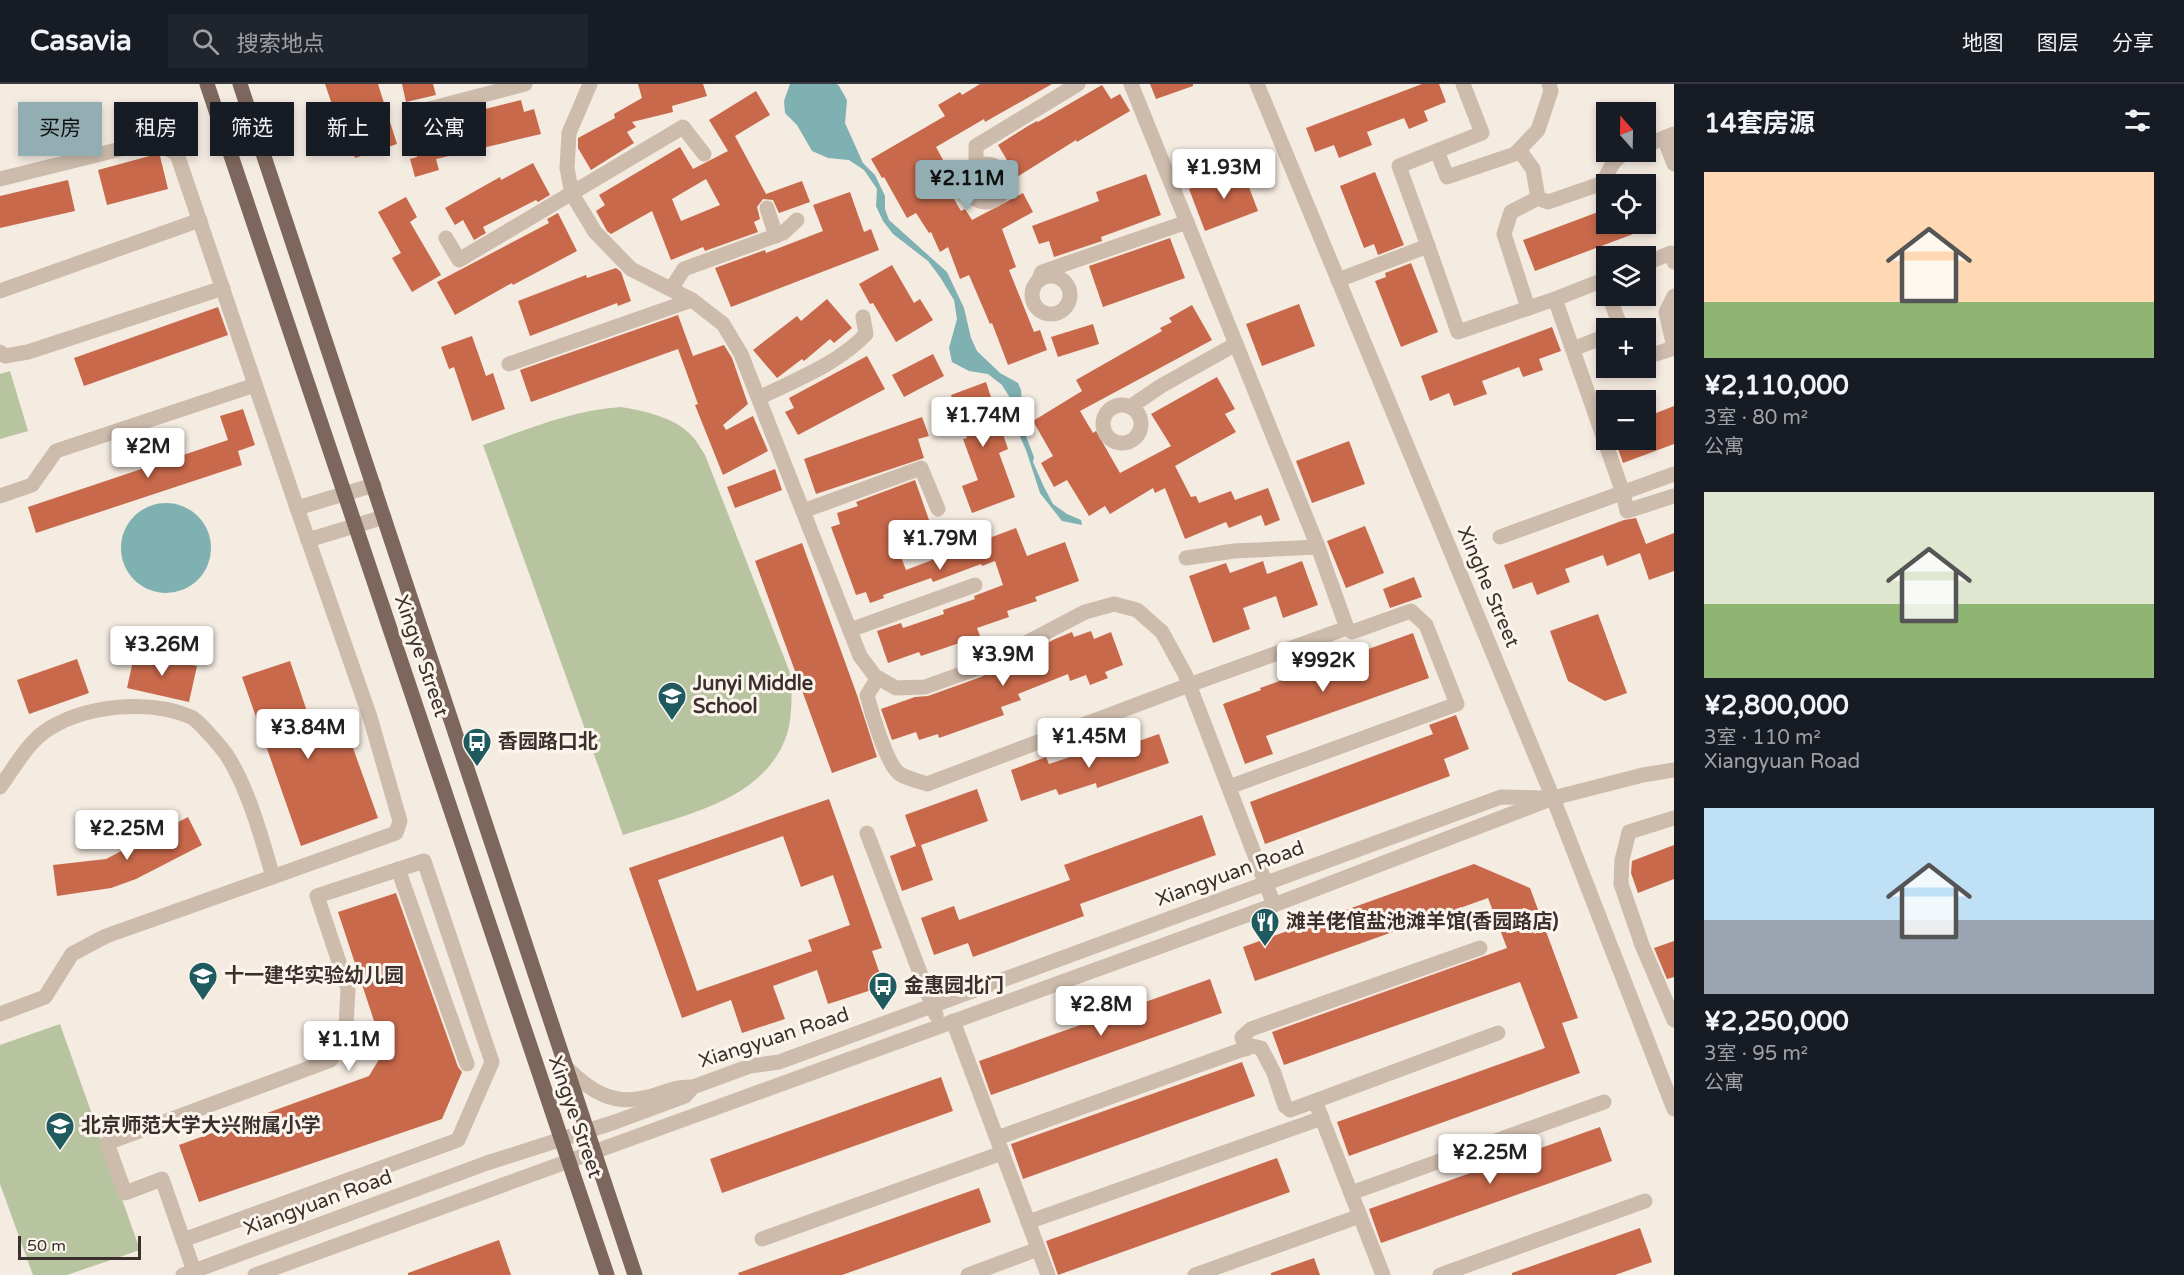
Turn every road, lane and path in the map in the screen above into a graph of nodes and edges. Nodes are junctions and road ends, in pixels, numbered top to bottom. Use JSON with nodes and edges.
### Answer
{"nodes":[{"id":1,"x":207,"y":84,"type":"edge"},
{"id":2,"x":240,"y":84,"type":"edge"},
{"id":3,"x":525,"y":84,"type":"edge"},
{"id":4,"x":591,"y":84,"type":"edge"},
{"id":5,"x":1078,"y":84,"type":"edge"},
{"id":6,"x":1131,"y":84,"type":"edge"},
{"id":7,"x":1257,"y":84,"type":"edge"},
{"id":8,"x":1463,"y":84,"type":"edge"},
{"id":9,"x":1549,"y":84,"type":"edge"},
{"id":10,"x":456,"y":102,"type":"edge"},
{"id":11,"x":1669,"y":136,"type":"edge"},
{"id":12,"x":1519,"y":150,"type":"junction"},
{"id":13,"x":1437,"y":151,"type":"junction"},
{"id":14,"x":704,"y":154,"type":"dead end"},
{"id":15,"x":1612,"y":162,"type":"edge"},
{"id":16,"x":1674,"y":164,"type":"edge"},
{"id":17,"x":976,"y":166,"type":"dead end"},
{"id":18,"x":0,"y":179,"type":"edge"},
{"id":19,"x":572,"y":194,"type":"junction"},
{"id":20,"x":1538,"y":198,"type":"junction"},
{"id":21,"x":766,"y":208,"type":"dead end"},
{"id":22,"x":200,"y":220,"type":"junction"},
{"id":23,"x":797,"y":220,"type":"dead end"},
{"id":24,"x":1187,"y":222,"type":"junction"},
{"id":25,"x":776,"y":236,"type":"junction"},
{"id":26,"x":446,"y":238,"type":"dead end"},
{"id":27,"x":1428,"y":246,"type":"junction"},
{"id":28,"x":1673,"y":253,"type":"edge"},
{"id":29,"x":1656,"y":259,"type":"edge"},
{"id":30,"x":1338,"y":280,"type":"junction"},
{"id":31,"x":1038,"y":281,"type":"dead end"},
{"id":32,"x":1596,"y":286,"type":"edge"},
{"id":33,"x":223,"y":288,"type":"junction"},
{"id":34,"x":671,"y":288,"type":"junction"},
{"id":35,"x":0,"y":291,"type":"edge"},
{"id":36,"x":1674,"y":296,"type":"edge"},
{"id":37,"x":1555,"y":299,"type":"junction"},
{"id":38,"x":692,"y":300,"type":"junction"},
{"id":39,"x":1528,"y":308,"type":"junction"},
{"id":40,"x":863,"y":317,"type":"dead end"},
{"id":41,"x":1596,"y":340,"type":"edge"},
{"id":42,"x":1236,"y":344,"type":"junction"},
{"id":43,"x":1674,"y":347,"type":"edge"},
{"id":44,"x":1573,"y":349,"type":"junction"},
{"id":45,"x":0,"y":352,"type":"edge"},
{"id":46,"x":1656,"y":353,"type":"edge"},
{"id":47,"x":509,"y":364,"type":"dead end"},
{"id":48,"x":255,"y":384,"type":"junction"},
{"id":49,"x":759,"y":398,"type":"junction"},
{"id":50,"x":1130,"y":407,"type":"dead end"},
{"id":51,"x":1674,"y":474,"type":"edge"},
{"id":52,"x":374,"y":485,"type":"junction"},
{"id":53,"x":1623,"y":493,"type":"junction"},
{"id":54,"x":344,"y":494,"type":"junction"},
{"id":55,"x":0,"y":496,"type":"edge"},
{"id":56,"x":1674,"y":496,"type":"edge"},
{"id":57,"x":297,"y":508,"type":"junction"},
{"id":58,"x":938,"y":508,"type":"dead end"},
{"id":59,"x":803,"y":511,"type":"junction"},
{"id":60,"x":384,"y":517,"type":"junction"},
{"id":61,"x":355,"y":526,"type":"junction"},
{"id":62,"x":1500,"y":537,"type":"dead end"},
{"id":63,"x":308,"y":540,"type":"junction"},
{"id":64,"x":1318,"y":547,"type":"junction"},
{"id":65,"x":1186,"y":558,"type":"dead end"},
{"id":66,"x":975,"y":585,"type":"dead end"},
{"id":67,"x":1347,"y":628,"type":"junction"},
{"id":68,"x":850,"y":630,"type":"junction"},
{"id":69,"x":878,"y":678,"type":"junction"},
{"id":70,"x":1189,"y":685,"type":"junction"},
{"id":71,"x":1674,"y":770,"type":"edge"},
{"id":72,"x":0,"y":787,"type":"edge"},
{"id":73,"x":1229,"y":787,"type":"junction"},
{"id":74,"x":1553,"y":798,"type":"junction"},
{"id":75,"x":1674,"y":818,"type":"edge"},
{"id":76,"x":867,"y":833,"type":"dead end"},
{"id":77,"x":398,"y":869,"type":"junction"},
{"id":78,"x":273,"y":877,"type":"junction"},
{"id":79,"x":1274,"y":905,"type":"junction"},
{"id":80,"x":1480,"y":948,"type":"dead end"},
{"id":81,"x":932,"y":1006,"type":"junction"},
{"id":82,"x":0,"y":1014,"type":"edge"},
{"id":83,"x":1674,"y":1020,"type":"edge"},
{"id":84,"x":946,"y":1024,"type":"junction"},
{"id":85,"x":1498,"y":1033,"type":"dead end"},
{"id":86,"x":1245,"y":1049,"type":"junction"},
{"id":87,"x":467,"y":1064,"type":"dead end"},
{"id":88,"x":568,"y":1069,"type":"junction"},
{"id":89,"x":693,"y":1087,"type":"junction"},
{"id":90,"x":1315,"y":1101,"type":"junction"},
{"id":91,"x":1604,"y":1102,"type":"dead end"},
{"id":92,"x":1674,"y":1109,"type":"edge"},
{"id":93,"x":1322,"y":1118,"type":"junction"},
{"id":94,"x":588,"y":1131,"type":"junction"},
{"id":95,"x":561,"y":1139,"type":"junction"},
{"id":96,"x":999,"y":1146,"type":"junction"},
{"id":97,"x":595,"y":1151,"type":"junction"},
{"id":98,"x":568,"y":1161,"type":"junction"},
{"id":99,"x":1351,"y":1193,"type":"junction"},
{"id":100,"x":1645,"y":1201,"type":"dead end"},
{"id":101,"x":1360,"y":1216,"type":"junction"},
{"id":102,"x":1028,"y":1222,"type":"junction"},
{"id":103,"x":762,"y":1239,"type":"dead end"},
{"id":104,"x":183,"y":1240,"type":"junction"},
{"id":105,"x":1038,"y":1249,"type":"junction"},
{"id":106,"x":188,"y":1273,"type":"edge"},
{"id":107,"x":255,"y":1275,"type":"edge"},
{"id":108,"x":607,"y":1275,"type":"edge"},
{"id":109,"x":635,"y":1275,"type":"edge"},
{"id":110,"x":968,"y":1275,"type":"edge"},
{"id":111,"x":1048,"y":1275,"type":"edge"},
{"id":112,"x":1195,"y":1275,"type":"edge"},
{"id":113,"x":1383,"y":1275,"type":"edge"},
{"id":114,"x":1440,"y":1275,"type":"edge"}],
"edges":[{"from":1,"to":54,"type":"main road","name":"Xingye Street"},
{"from":2,"to":52,"type":"main road","name":"Xingye Street"},
{"from":3,"to":10,"type":"street"},
{"from":4,"to":19,"type":"street"},
{"from":5,"to":17,"type":"street"},
{"from":6,"to":24,"type":"street"},
{"from":7,"to":30,"type":"street","name":"Xinghe Street"},
{"from":8,"to":13,"type":"street"},
{"from":9,"to":12,"type":"street"},
{"from":11,"to":16,"type":"street"},
{"from":12,"to":13,"type":"street"},
{"from":12,"to":20,"type":"street"},
{"from":13,"to":27,"type":"street"},
{"from":14,"to":19,"type":"street"},
{"from":15,"to":20,"type":"street"},
{"from":18,"to":22,"type":"street"},
{"from":19,"to":26,"type":"street"},
{"from":19,"to":34,"type":"street"},
{"from":20,"to":39,"type":"street"},
{"from":21,"to":25,"type":"street"},
{"from":22,"to":33,"type":"street"},
{"from":22,"to":35,"type":"street"},
{"from":23,"to":25,"type":"street"},
{"from":24,"to":31,"type":"street"},
{"from":24,"to":42,"type":"street"},
{"from":25,"to":34,"type":"street"},
{"from":27,"to":30,"type":"street"},
{"from":27,"to":39,"type":"street"},
{"from":28,"to":29,"type":"street"},
{"from":30,"to":74,"type":"street","name":"Xinghe Street"},
{"from":32,"to":37,"type":"street"},
{"from":33,"to":45,"type":"street"},
{"from":33,"to":48,"type":"street"},
{"from":34,"to":38,"type":"street"},
{"from":36,"to":43,"type":"street"},
{"from":37,"to":39,"type":"street"},
{"from":37,"to":44,"type":"street"},
{"from":38,"to":47,"type":"street"},
{"from":38,"to":49,"type":"street"},
{"from":40,"to":49,"type":"street"},
{"from":41,"to":44,"type":"street"},
{"from":42,"to":50,"type":"street"},
{"from":42,"to":64,"type":"street"},
{"from":43,"to":46,"type":"street"},
{"from":44,"to":53,"type":"street"},
{"from":48,"to":55,"type":"street"},
{"from":48,"to":57,"type":"street"},
{"from":49,"to":59,"type":"street"},
{"from":51,"to":53,"type":"street"},
{"from":52,"to":54,"type":"street"},
{"from":52,"to":60,"type":"main road","name":"Xingye Street"},
{"from":53,"to":56,"type":"street"},
{"from":53,"to":62,"type":"street"},
{"from":54,"to":57,"type":"street"},
{"from":54,"to":61,"type":"main road","name":"Xingye Street"},
{"from":57,"to":63,"type":"street"},
{"from":58,"to":59,"type":"street"},
{"from":59,"to":68,"type":"street"},
{"from":60,"to":61,"type":"street"},
{"from":60,"to":88,"type":"main road","name":"Xingye Street"},
{"from":61,"to":63,"type":"street"},
{"from":61,"to":95,"type":"main road","name":"Xingye Street"},
{"from":63,"to":78,"type":"street"},
{"from":64,"to":65,"type":"street"},
{"from":64,"to":67,"type":"street"},
{"from":66,"to":68,"type":"street"},
{"from":67,"to":70,"type":"street"},
{"from":67,"to":73,"type":"street"},
{"from":68,"to":69,"type":"street"},
{"from":69,"to":70,"type":"street"},
{"from":69,"to":70,"type":"street"},
{"from":70,"to":73,"type":"street"},
{"from":71,"to":74,"type":"street","name":"Xiangyuan Road"},
{"from":72,"to":78,"type":"street"},
{"from":73,"to":79,"type":"street"},
{"from":74,"to":79,"type":"street","name":"Xiangyuan Road"},
{"from":74,"to":81,"type":"street","name":"Xiangyuan Road"},
{"from":74,"to":92,"type":"street","name":"Xinghe Street"},
{"from":75,"to":83,"type":"street"},
{"from":76,"to":81,"type":"street"},
{"from":77,"to":87,"type":"street"},
{"from":77,"to":104,"type":"street"},
{"from":77,"to":104,"type":"street"},
{"from":78,"to":82,"type":"street"},
{"from":79,"to":84,"type":"street","name":"Xiangyuan Road"},
{"from":80,"to":86,"type":"street"},
{"from":81,"to":84,"type":"street"},
{"from":81,"to":89,"type":"street","name":"Xiangyuan Road"},
{"from":84,"to":96,"type":"street"},
{"from":84,"to":97,"type":"street","name":"Xiangyuan Road"},
{"from":85,"to":90,"type":"street"},
{"from":86,"to":90,"type":"street"},
{"from":86,"to":96,"type":"street"},
{"from":88,"to":89,"type":"street"},
{"from":88,"to":94,"type":"main road","name":"Xingye Street"},
{"from":89,"to":94,"type":"street","name":"Xiangyuan Road"},
{"from":90,"to":93,"type":"street"},
{"from":91,"to":99,"type":"street"},
{"from":93,"to":99,"type":"street"},
{"from":93,"to":102,"type":"street"},
{"from":94,"to":95,"type":"street","name":"Xiangyuan Road"},
{"from":94,"to":97,"type":"main road","name":"Xingye Street"},
{"from":95,"to":98,"type":"main road","name":"Xingye Street"},
{"from":95,"to":106,"type":"street","name":"Xiangyuan Road"},
{"from":96,"to":102,"type":"street"},
{"from":96,"to":103,"type":"street"},
{"from":97,"to":98,"type":"street","name":"Xiangyuan Road"},
{"from":97,"to":109,"type":"main road","name":"Xingye Street"},
{"from":98,"to":107,"type":"street","name":"Xiangyuan Road"},
{"from":98,"to":108,"type":"main road","name":"Xingye Street"},
{"from":99,"to":101,"type":"street"},
{"from":100,"to":114,"type":"street"},
{"from":101,"to":112,"type":"street"},
{"from":101,"to":113,"type":"street"},
{"from":102,"to":105,"type":"street"},
{"from":104,"to":106,"type":"street"},
{"from":105,"to":110,"type":"street"},
{"from":105,"to":111,"type":"street"}]}
